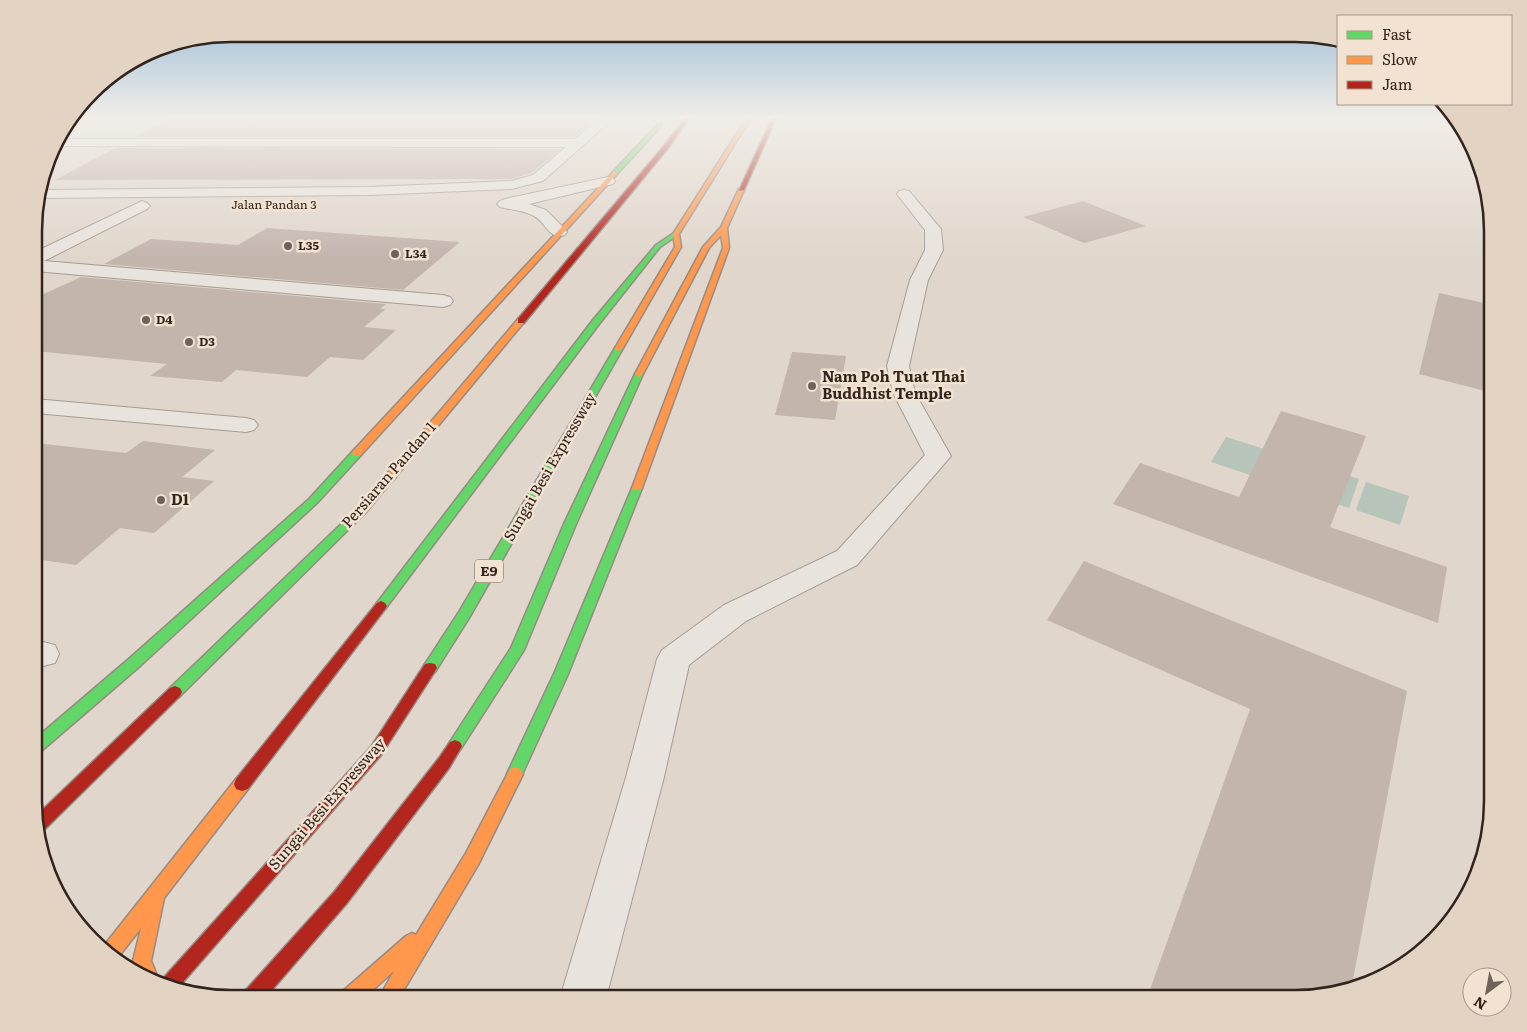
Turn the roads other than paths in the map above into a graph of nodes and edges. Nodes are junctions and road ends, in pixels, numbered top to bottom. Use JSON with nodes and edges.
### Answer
{"nodes":[{"id":1,"x":553,"y":164,"type":"edge"},
{"id":2,"x":624,"y":164,"type":"edge"},
{"id":3,"x":652,"y":164,"type":"edge"},
{"id":4,"x":720,"y":164,"type":"edge"},
{"id":5,"x":753,"y":164,"type":"edge"},
{"id":6,"x":608,"y":181,"type":"junction"},
{"id":7,"x":370,"y":191,"type":"junction"},
{"id":8,"x":46,"y":194,"type":"edge"},
{"id":9,"x":904,"y":194,"type":"dead end"},
{"id":10,"x":400,"y":204,"type":"dead end"},
{"id":11,"x":494,"y":204,"type":"dead end"},
{"id":12,"x":513,"y":204,"type":"junction"},
{"id":13,"x":353,"y":205,"type":"junction"},
{"id":14,"x":142,"y":206,"type":"junction"},
{"id":15,"x":44,"y":208,"type":"edge"},
{"id":16,"x":724,"y":228,"type":"junction"},
{"id":17,"x":559,"y":232,"type":"junction"},
{"id":18,"x":676,"y":234,"type":"junction"},
{"id":19,"x":43,"y":255,"type":"edge"},
{"id":20,"x":43,"y":267,"type":"edge"},
{"id":21,"x":443,"y":301,"type":"dead end"},
{"id":22,"x":43,"y":407,"type":"edge"},
{"id":23,"x":246,"y":426,"type":"dead end"},
{"id":24,"x":43,"y":741,"type":"edge"},
{"id":25,"x":44,"y":821,"type":"edge"},
{"id":26,"x":157,"y":892,"type":"junction"},
{"id":27,"x":438,"y":919,"type":"junction"},
{"id":28,"x":114,"y":948,"type":"edge"},
{"id":29,"x":145,"y":968,"type":"edge"},
{"id":30,"x":173,"y":980,"type":"edge"},
{"id":31,"x":259,"y":990,"type":"edge"},
{"id":32,"x":359,"y":990,"type":"edge"},
{"id":33,"x":393,"y":990,"type":"edge"},
{"id":34,"x":586,"y":990,"type":"edge"}],
"edges":[{"from":1,"to":7,"type":"street"},
{"from":2,"to":6,"type":"main road"},
{"from":3,"to":25,"type":"main road","name":"Persiaran Pandan 1"},
{"from":4,"to":18,"type":"main road","name":"Sungai Besi Expressway","number":"E9"},
{"from":5,"to":16,"type":"main road"},
{"from":6,"to":12,"type":"street"},
{"from":6,"to":17,"type":"main road"},
{"from":7,"to":8,"type":"street"},
{"from":7,"to":13,"type":"street"},
{"from":9,"to":34,"type":"street"},
{"from":10,"to":13,"type":"street","name":"Jalan Pandan 3"},
{"from":11,"to":12,"type":"street"},
{"from":12,"to":17,"type":"street"},
{"from":13,"to":14,"type":"street","name":"Jalan Pandan 3"},
{"from":14,"to":15,"type":"street","name":"Jalan Pandan 3"},
{"from":14,"to":19,"type":"street"},
{"from":16,"to":27,"type":"main road"},
{"from":16,"to":31,"type":"main road"},
{"from":17,"to":24,"type":"main road"},
{"from":18,"to":26,"type":"main road"},
{"from":18,"to":30,"type":"main road","name":"Sungai Besi Expressway","number":"E9"},
{"from":20,"to":21,"type":"street"},
{"from":22,"to":23,"type":"street"},
{"from":26,"to":28,"type":"main road"},
{"from":26,"to":29,"type":"main road"},
{"from":27,"to":32,"type":"main road"},
{"from":27,"to":33,"type":"main road"}]}
